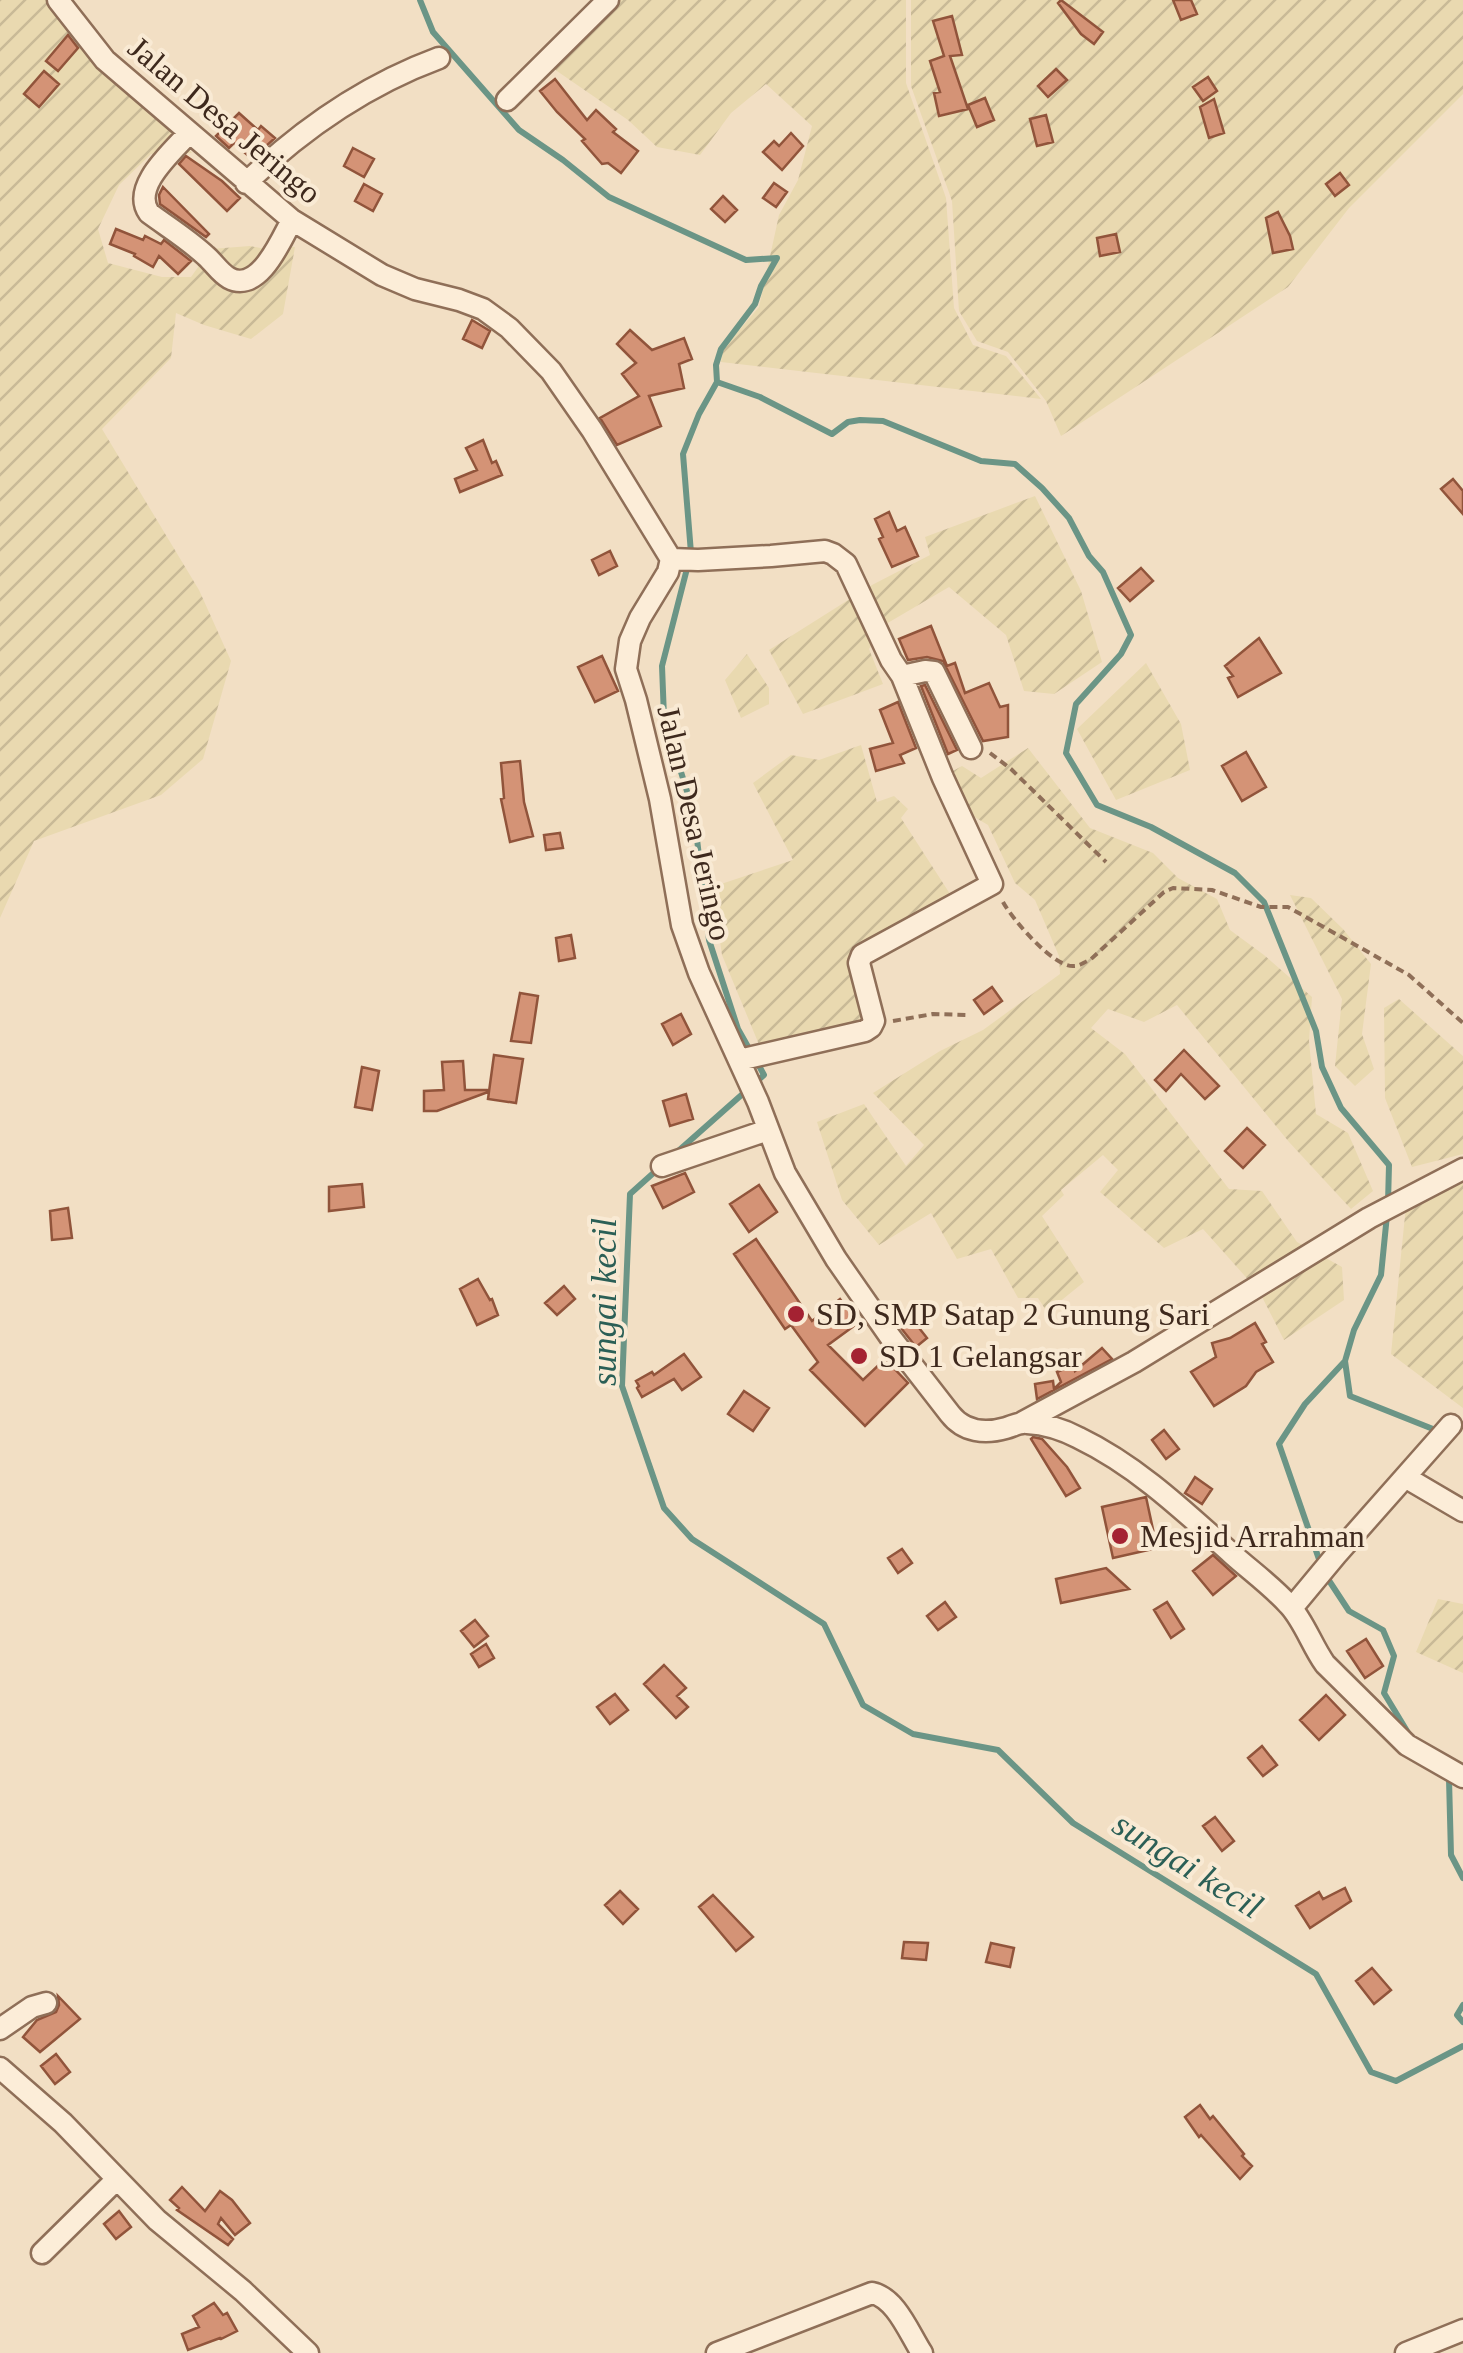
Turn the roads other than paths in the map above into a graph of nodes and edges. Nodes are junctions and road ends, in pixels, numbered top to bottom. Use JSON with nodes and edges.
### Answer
{"nodes":[{"id":1,"x":58,"y":0,"type":"edge"},
{"id":2,"x":608,"y":0,"type":"edge"},
{"id":3,"x":439,"y":58,"type":"dead end"},
{"id":4,"x":507,"y":100,"type":"dead end"},
{"id":5,"x":188,"y":134,"type":"junction"},
{"id":6,"x":246,"y":182,"type":"junction"},
{"id":7,"x":292,"y":220,"type":"junction"},
{"id":8,"x":671,"y":559,"type":"junction"},
{"id":9,"x":902,"y":676,"type":"junction"},
{"id":10,"x":971,"y":748,"type":"road end"},
{"id":11,"x":748,"y":1060,"type":"junction"},
{"id":12,"x":768,"y":1130,"type":"junction"},
{"id":13,"x":662,"y":1166,"type":"dead end"},
{"id":14,"x":1463,"y":1169,"type":"edge"},
{"id":15,"x":1023,"y":1422,"type":"junction"},
{"id":16,"x":1451,"y":1425,"type":"dead end"},
{"id":17,"x":1405,"y":1478,"type":"junction"},
{"id":18,"x":1463,"y":1511,"type":"edge"},
{"id":19,"x":1292,"y":1608,"type":"junction"},
{"id":20,"x":1463,"y":1777,"type":"edge"},
{"id":21,"x":46,"y":2003,"type":"dead end"},
{"id":22,"x":0,"y":2029,"type":"edge"},
{"id":23,"x":0,"y":2068,"type":"edge"},
{"id":24,"x":118,"y":2179,"type":"junction"},
{"id":25,"x":42,"y":2253,"type":"dead end"},
{"id":26,"x":1463,"y":2330,"type":"edge"},
{"id":27,"x":308,"y":2353,"type":"edge"},
{"id":28,"x":718,"y":2353,"type":"edge"},
{"id":29,"x":922,"y":2353,"type":"edge"},
{"id":30,"x":1406,"y":2353,"type":"edge"}],
"edges":[{"from":1,"to":5,"type":"street","name":"Jalan Desa Jeringo"},
{"from":2,"to":4,"type":"street"},
{"from":3,"to":6,"type":"street"},
{"from":5,"to":6,"type":"street","name":"Jalan Desa Jeringo"},
{"from":5,"to":7,"type":"street"},
{"from":6,"to":7,"type":"street","name":"Jalan Desa Jeringo"},
{"from":7,"to":8,"type":"street","name":"Jalan Desa Jeringo"},
{"from":8,"to":9,"type":"street"},
{"from":8,"to":11,"type":"street","name":"Jalan Desa Jeringo"},
{"from":9,"to":10,"type":"street"},
{"from":9,"to":11,"type":"street"},
{"from":11,"to":12,"type":"street","name":"Jalan Desa Jeringo"},
{"from":12,"to":13,"type":"street"},
{"from":12,"to":15,"type":"street","name":"Jalan Desa Jeringo"},
{"from":14,"to":15,"type":"street"},
{"from":15,"to":19,"type":"street","name":"Jalan Desa Jeringo"},
{"from":16,"to":17,"type":"street"},
{"from":17,"to":18,"type":"street"},
{"from":17,"to":19,"type":"street"},
{"from":19,"to":20,"type":"street","name":"Jalan Desa Jeringo"},
{"from":21,"to":22,"type":"street"},
{"from":23,"to":24,"type":"street"},
{"from":24,"to":25,"type":"street"},
{"from":24,"to":27,"type":"street"},
{"from":26,"to":30,"type":"street"},
{"from":28,"to":29,"type":"street"}]}
